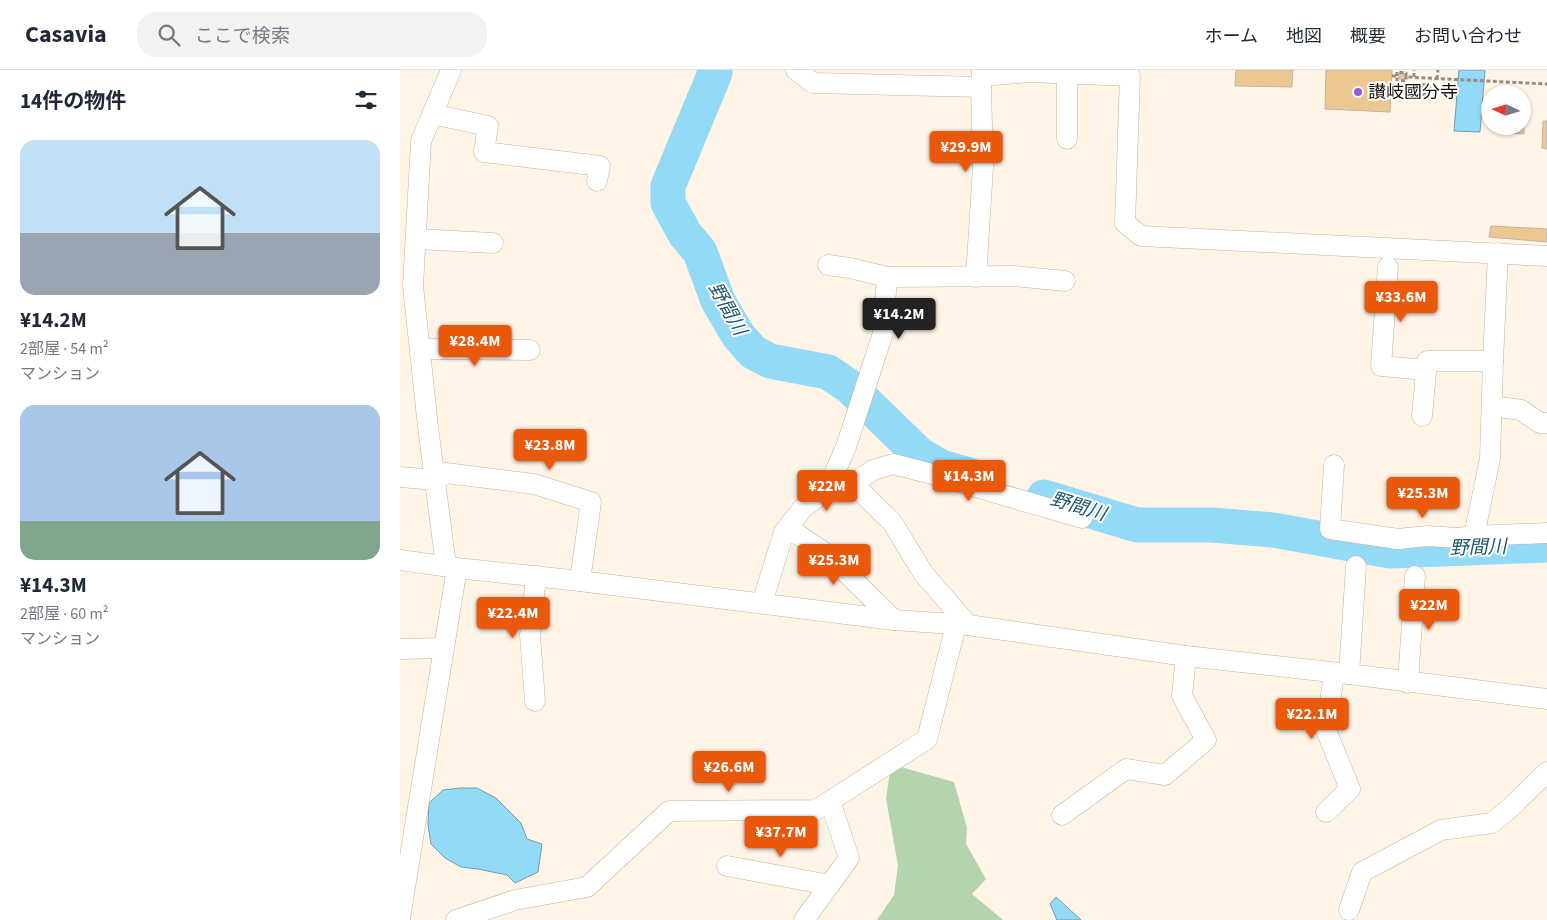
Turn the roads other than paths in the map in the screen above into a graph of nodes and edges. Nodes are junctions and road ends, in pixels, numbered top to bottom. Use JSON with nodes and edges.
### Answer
{"nodes":[{"id":1,"x":451,"y":70,"type":"edge"},
{"id":2,"x":796,"y":70,"type":"edge"},
{"id":3,"x":1075,"y":72,"type":"edge"},
{"id":4,"x":982,"y":78,"type":"edge"},
{"id":5,"x":432,"y":114,"type":"junction"},
{"id":6,"x":1067,"y":139,"type":"dead end"},
{"id":7,"x":597,"y":181,"type":"dead end"},
{"id":8,"x":416,"y":239,"type":"junction"},
{"id":9,"x":493,"y":243,"type":"dead end"},
{"id":10,"x":1498,"y":253,"type":"junction"},
{"id":11,"x":1547,"y":256,"type":"edge"},
{"id":12,"x":828,"y":265,"type":"dead end"},
{"id":13,"x":1388,"y":267,"type":"dead end"},
{"id":14,"x":887,"y":277,"type":"junction"},
{"id":15,"x":976,"y":277,"type":"junction"},
{"id":16,"x":1065,"y":281,"type":"dead end"},
{"id":17,"x":420,"y":349,"type":"junction"},
{"id":18,"x":530,"y":350,"type":"dead end"},
{"id":19,"x":1493,"y":361,"type":"junction"},
{"id":20,"x":1426,"y":370,"type":"junction"},
{"id":21,"x":1492,"y":406,"type":"junction"},
{"id":22,"x":1422,"y":416,"type":"dead end"},
{"id":23,"x":1547,"y":423,"type":"edge"},
{"id":24,"x":1334,"y":465,"type":"dead end"},
{"id":25,"x":400,"y":477,"type":"edge"},
{"id":26,"x":435,"y":480,"type":"junction"},
{"id":27,"x":853,"y":484,"type":"junction"},
{"id":28,"x":827,"y":490,"type":"junction"},
{"id":29,"x":1082,"y":518,"type":"dead end"},
{"id":30,"x":784,"y":532,"type":"junction"},
{"id":31,"x":1547,"y":533,"type":"edge"},
{"id":32,"x":1474,"y":536,"type":"junction"},
{"id":33,"x":400,"y":560,"type":"edge"},
{"id":34,"x":1356,"y":566,"type":"dead end"},
{"id":35,"x":451,"y":567,"type":"junction"},
{"id":36,"x":536,"y":576,"type":"junction"},
{"id":37,"x":1415,"y":576,"type":"dead end"},
{"id":38,"x":580,"y":581,"type":"junction"},
{"id":39,"x":762,"y":603,"type":"junction"},
{"id":40,"x":894,"y":620,"type":"junction"},
{"id":41,"x":962,"y":625,"type":"junction"},
{"id":42,"x":444,"y":648,"type":"junction"},
{"id":43,"x":400,"y":650,"type":"edge"},
{"id":44,"x":1186,"y":656,"type":"junction"},
{"id":45,"x":1342,"y":674,"type":"junction"},
{"id":46,"x":1408,"y":683,"type":"junction"},
{"id":47,"x":535,"y":701,"type":"dead end"},
{"id":48,"x":1547,"y":701,"type":"edge"},
{"id":49,"x":1547,"y":772,"type":"edge"},
{"id":50,"x":830,"y":801,"type":"junction"},
{"id":51,"x":1326,"y":812,"type":"dead end"},
{"id":52,"x":1062,"y":815,"type":"dead end"},
{"id":53,"x":727,"y":866,"type":"dead end"},
{"id":54,"x":403,"y":882,"type":"edge"},
{"id":55,"x":830,"y":885,"type":"junction"},
{"id":56,"x":1349,"y":910,"type":"dead end"},
{"id":57,"x":400,"y":918,"type":"edge"},
{"id":58,"x":456,"y":920,"type":"edge"},
{"id":59,"x":804,"y":920,"type":"edge"}],
"edges":[{"from":1,"to":5,"type":"street"},
{"from":2,"to":4,"type":"street"},
{"from":3,"to":4,"type":"street"},
{"from":3,"to":6,"type":"street"},
{"from":3,"to":10,"type":"street"},
{"from":4,"to":15,"type":"street"},
{"from":5,"to":7,"type":"street"},
{"from":5,"to":8,"type":"street"},
{"from":8,"to":9,"type":"street"},
{"from":8,"to":17,"type":"street"},
{"from":10,"to":11,"type":"street"},
{"from":10,"to":19,"type":"street"},
{"from":12,"to":14,"type":"street"},
{"from":13,"to":20,"type":"street"},
{"from":14,"to":15,"type":"street"},
{"from":14,"to":28,"type":"street"},
{"from":15,"to":16,"type":"street"},
{"from":17,"to":18,"type":"street"},
{"from":17,"to":26,"type":"street"},
{"from":19,"to":20,"type":"street"},
{"from":19,"to":21,"type":"street"},
{"from":20,"to":22,"type":"street"},
{"from":21,"to":23,"type":"street"},
{"from":21,"to":32,"type":"street"},
{"from":24,"to":32,"type":"street"},
{"from":25,"to":26,"type":"street"},
{"from":26,"to":35,"type":"street"},
{"from":26,"to":38,"type":"street"},
{"from":27,"to":28,"type":"street"},
{"from":27,"to":29,"type":"street"},
{"from":27,"to":41,"type":"street"},
{"from":28,"to":30,"type":"street"},
{"from":30,"to":39,"type":"street"},
{"from":30,"to":40,"type":"street"},
{"from":31,"to":32,"type":"street"},
{"from":33,"to":35,"type":"street"},
{"from":34,"to":45,"type":"street"},
{"from":35,"to":36,"type":"street"},
{"from":35,"to":42,"type":"street"},
{"from":36,"to":38,"type":"street"},
{"from":36,"to":47,"type":"street"},
{"from":37,"to":46,"type":"street"},
{"from":38,"to":39,"type":"street"},
{"from":39,"to":40,"type":"street"},
{"from":40,"to":41,"type":"street"},
{"from":41,"to":44,"type":"street"},
{"from":41,"to":50,"type":"street"},
{"from":42,"to":43,"type":"street"},
{"from":42,"to":54,"type":"street"},
{"from":44,"to":45,"type":"street"},
{"from":44,"to":52,"type":"street"},
{"from":45,"to":46,"type":"street"},
{"from":45,"to":51,"type":"street"},
{"from":46,"to":48,"type":"street"},
{"from":49,"to":56,"type":"street"},
{"from":50,"to":55,"type":"street"},
{"from":50,"to":58,"type":"street"},
{"from":53,"to":55,"type":"street"},
{"from":54,"to":57,"type":"street"},
{"from":55,"to":59,"type":"street"}]}
